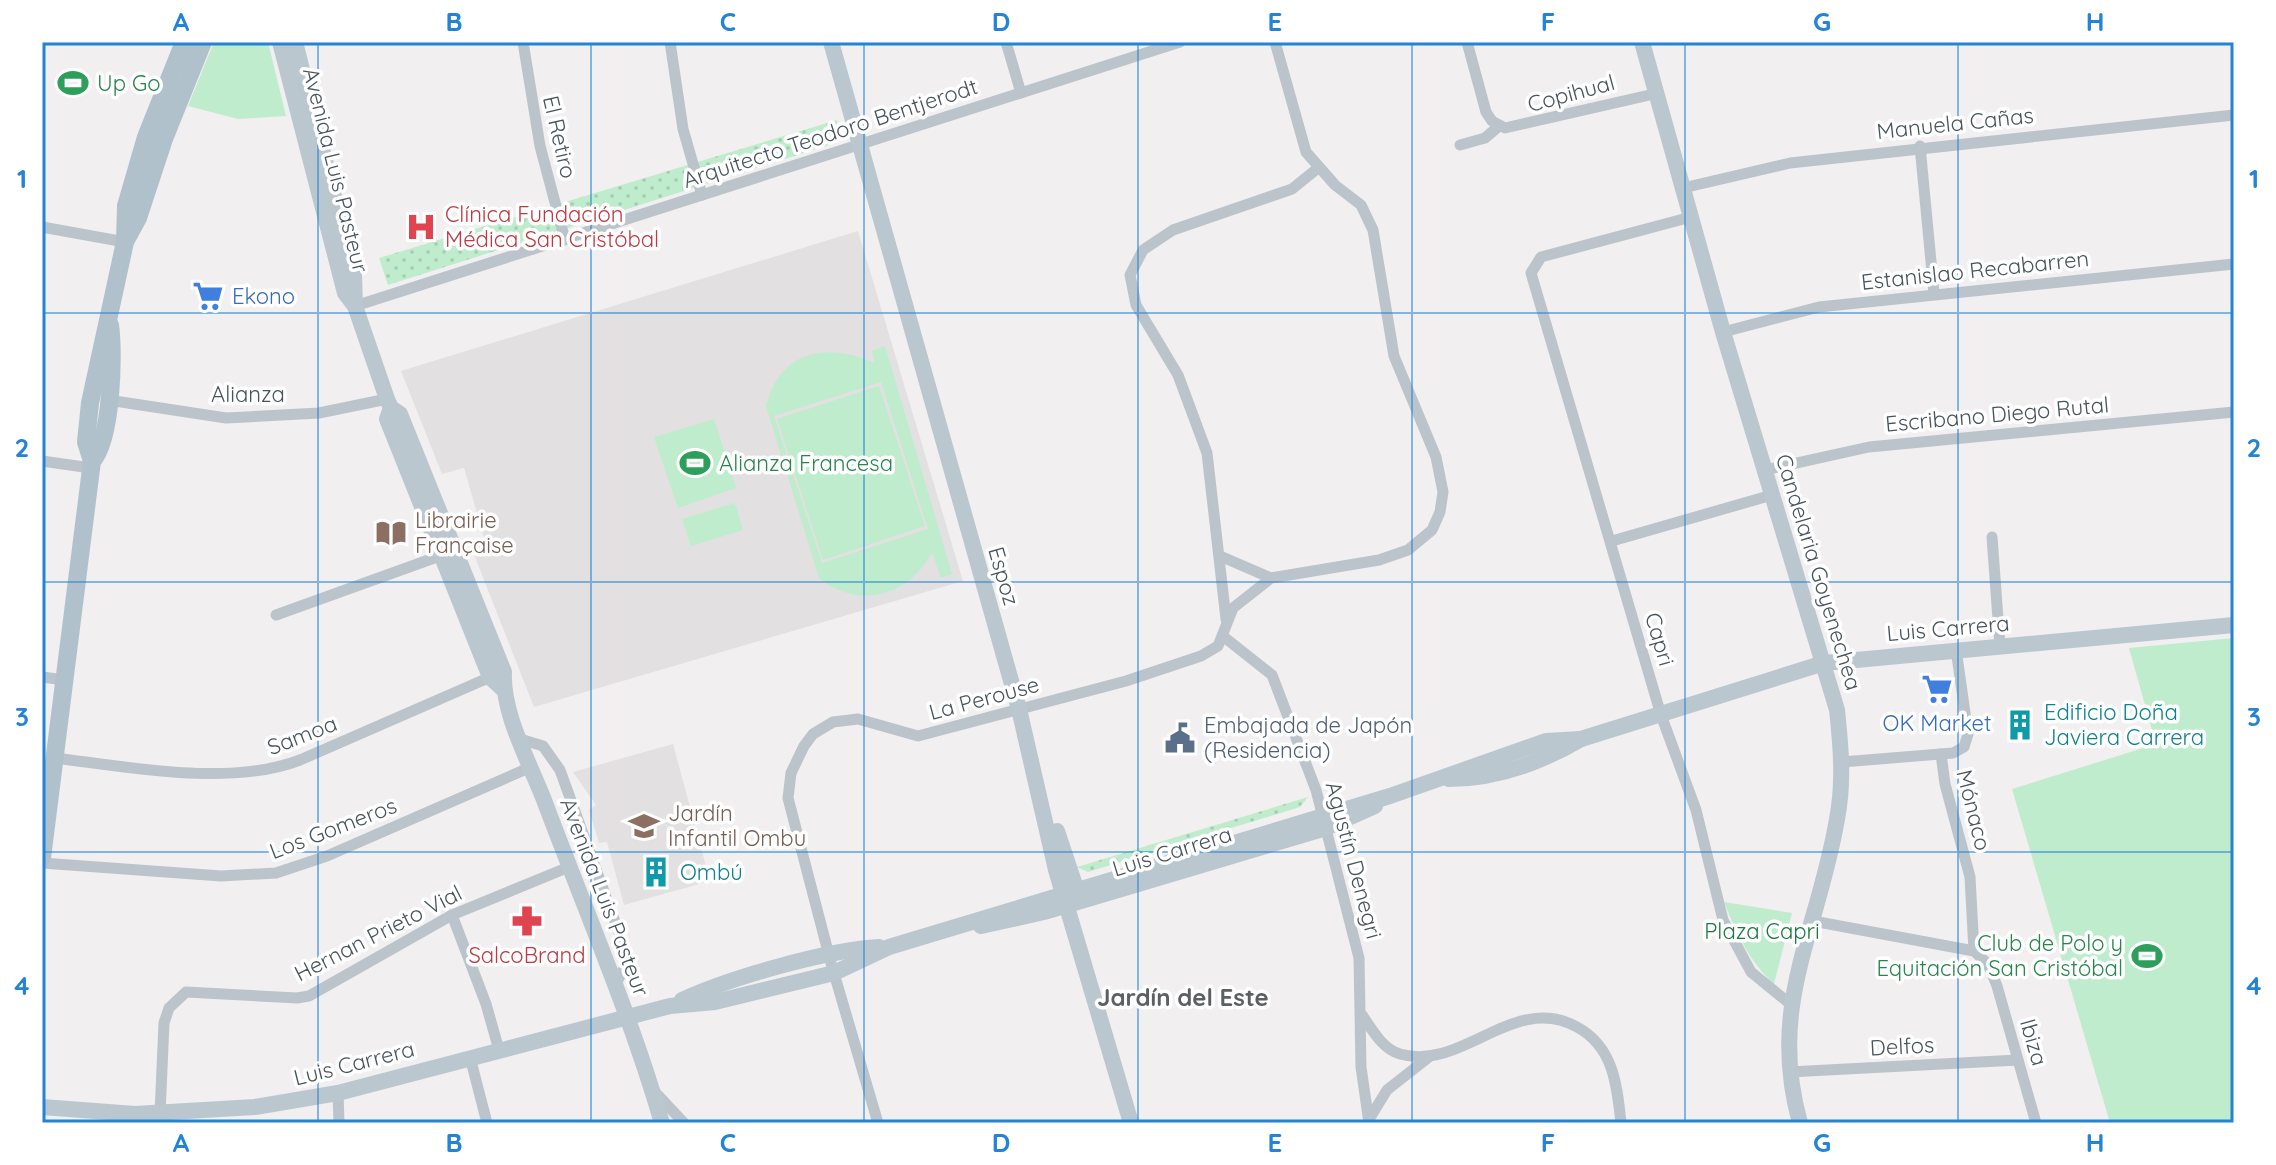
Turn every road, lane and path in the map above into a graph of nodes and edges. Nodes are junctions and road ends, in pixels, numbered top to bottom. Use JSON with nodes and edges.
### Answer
{"nodes":[{"id":1,"x":184,"y":42,"type":"edge"},
{"id":2,"x":194,"y":42,"type":"edge"},
{"id":3,"x":203,"y":42,"type":"edge"},
{"id":4,"x":280,"y":42,"type":"edge"},
{"id":5,"x":295,"y":42,"type":"edge"},
{"id":6,"x":523,"y":42,"type":"edge"},
{"id":7,"x":670,"y":42,"type":"edge"},
{"id":8,"x":831,"y":42,"type":"edge"},
{"id":9,"x":1006,"y":42,"type":"edge"},
{"id":10,"x":1180,"y":42,"type":"edge"},
{"id":11,"x":1275,"y":42,"type":"edge"},
{"id":12,"x":1467,"y":42,"type":"edge"},
{"id":13,"x":1646,"y":43,"type":"edge"},
{"id":14,"x":194,"y":63,"type":"junction"},
{"id":15,"x":1021,"y":93,"type":"junction"},
{"id":16,"x":1654,"y":94,"type":"junction"},
{"id":17,"x":2234,"y":115,"type":"edge"},
{"id":18,"x":1499,"y":126,"type":"junction"},
{"id":19,"x":859,"y":145,"type":"junction"},
{"id":20,"x":1460,"y":145,"type":"dead end"},
{"id":21,"x":1920,"y":146,"type":"junction"},
{"id":22,"x":1318,"y":168,"type":"junction"},
{"id":23,"x":1683,"y":188,"type":"junction"},
{"id":24,"x":702,"y":195,"type":"junction"},
{"id":25,"x":1691,"y":217,"type":"junction"},
{"id":26,"x":42,"y":227,"type":"edge"},
{"id":27,"x":565,"y":240,"type":"junction"},
{"id":28,"x":125,"y":242,"type":"junction"},
{"id":29,"x":2234,"y":264,"type":"edge"},
{"id":30,"x":1934,"y":293,"type":"junction"},
{"id":31,"x":355,"y":306,"type":"junction"},
{"id":32,"x":110,"y":325,"type":"junction"},
{"id":33,"x":1723,"y":332,"type":"junction"},
{"id":34,"x":108,"y":400,"type":"junction"},
{"id":35,"x":389,"y":404,"type":"junction"},
{"id":36,"x":2234,"y":412,"type":"edge"},
{"id":37,"x":42,"y":461,"type":"edge"},
{"id":38,"x":92,"y":464,"type":"junction"},
{"id":39,"x":1765,"y":470,"type":"junction"},
{"id":40,"x":1772,"y":495,"type":"junction"},
{"id":41,"x":1992,"y":537,"type":"dead end"},
{"id":42,"x":1612,"y":541,"type":"junction"},
{"id":43,"x":449,"y":553,"type":"junction"},
{"id":44,"x":1220,"y":556,"type":"junction"},
{"id":45,"x":1271,"y":578,"type":"junction"},
{"id":46,"x":276,"y":615,"type":"dead end"},
{"id":47,"x":1226,"y":620,"type":"junction"},
{"id":48,"x":2234,"y":625,"type":"edge"},
{"id":49,"x":1224,"y":637,"type":"junction"},
{"id":50,"x":2000,"y":646,"type":"junction"},
{"id":51,"x":1956,"y":649,"type":"junction"},
{"id":52,"x":1824,"y":663,"type":"junction"},
{"id":53,"x":42,"y":677,"type":"edge"},
{"id":54,"x":499,"y":679,"type":"junction"},
{"id":55,"x":64,"y":680,"type":"junction"},
{"id":56,"x":1019,"y":709,"type":"junction"},
{"id":57,"x":1661,"y":715,"type":"junction"},
{"id":58,"x":520,"y":739,"type":"junction"},
{"id":59,"x":1941,"y":754,"type":"junction"},
{"id":60,"x":55,"y":758,"type":"junction"},
{"id":61,"x":1842,"y":762,"type":"junction"},
{"id":62,"x":531,"y":767,"type":"junction"},
{"id":63,"x":1324,"y":821,"type":"junction"},
{"id":64,"x":42,"y":860,"type":"edge"},
{"id":65,"x":569,"y":867,"type":"junction"},
{"id":66,"x":1074,"y":897,"type":"junction"},
{"id":67,"x":452,"y":915,"type":"junction"},
{"id":68,"x":1813,"y":921,"type":"junction"},
{"id":69,"x":1974,"y":951,"type":"junction"},
{"id":70,"x":831,"y":964,"type":"junction"},
{"id":71,"x":615,"y":985,"type":"junction"},
{"id":72,"x":1789,"y":1003,"type":"junction"},
{"id":73,"x":1362,"y":1015,"type":"junction"},
{"id":74,"x":628,"y":1017,"type":"junction"},
{"id":75,"x":499,"y":1050,"type":"junction"},
{"id":76,"x":1433,"y":1055,"type":"junction"},
{"id":77,"x":470,"y":1057,"type":"junction"},
{"id":78,"x":2018,"y":1060,"type":"junction"},
{"id":79,"x":1789,"y":1072,"type":"junction"},
{"id":80,"x":652,"y":1089,"type":"junction"},
{"id":81,"x":338,"y":1093,"type":"junction"},
{"id":82,"x":42,"y":1107,"type":"edge"},
{"id":83,"x":160,"y":1114,"type":"junction"},
{"id":84,"x":1368,"y":1122,"type":"edge"},
{"id":85,"x":339,"y":1123,"type":"edge"},
{"id":86,"x":487,"y":1123,"type":"edge"},
{"id":87,"x":662,"y":1123,"type":"edge"},
{"id":88,"x":684,"y":1123,"type":"edge"},
{"id":89,"x":878,"y":1123,"type":"edge"},
{"id":90,"x":1131,"y":1123,"type":"edge"},
{"id":91,"x":1621,"y":1123,"type":"edge"},
{"id":92,"x":1800,"y":1123,"type":"edge"},
{"id":93,"x":2036,"y":1123,"type":"edge"}],
"edges":[{"from":1,"to":28,"type":"main road"},
{"from":2,"to":14,"type":"main road"},
{"from":3,"to":14,"type":"main road"},
{"from":4,"to":31,"type":"street","name":"Avenida Luis Pasteur"},
{"from":5,"to":31,"type":"street","name":"Avenida Luis Pasteur"},
{"from":6,"to":27,"type":"street","name":"El Retiro"},
{"from":7,"to":24,"type":"street"},
{"from":8,"to":19,"type":"street","name":"Espoz"},
{"from":9,"to":15,"type":"street"},
{"from":10,"to":15,"type":"street","name":"Arquitecto Teodoro Bentjerodt"},
{"from":11,"to":22,"type":"street"},
{"from":12,"to":18,"type":"street"},
{"from":13,"to":16,"type":"street","name":"Candelaria Goyenechea"},
{"from":14,"to":28,"type":"main road"},
{"from":15,"to":19,"type":"street","name":"Arquitecto Teodoro Bentjerodt"},
{"from":16,"to":18,"type":"street","name":"Copihual"},
{"from":16,"to":23,"type":"street","name":"Candelaria Goyenechea"},
{"from":17,"to":21,"type":"street","name":"Manuela Cañas"},
{"from":18,"to":20,"type":"street","name":"Copihual"},
{"from":19,"to":24,"type":"street","name":"Arquitecto Teodoro Bentjerodt"},
{"from":19,"to":56,"type":"street","name":"Espoz"},
{"from":21,"to":23,"type":"street","name":"Manuela Cañas"},
{"from":21,"to":30,"type":"street"},
{"from":22,"to":44,"type":"street"},
{"from":22,"to":45,"type":"street"},
{"from":23,"to":25,"type":"street","name":"Candelaria Goyenechea"},
{"from":24,"to":27,"type":"street","name":"Arquitecto Teodoro Bentjerodt"},
{"from":25,"to":33,"type":"street","name":"Candelaria Goyenechea"},
{"from":25,"to":42,"type":"street","name":"Capri"},
{"from":26,"to":28,"type":"street"},
{"from":27,"to":31,"type":"street","name":"Arquitecto Teodoro Bentjerodt"},
{"from":28,"to":32,"type":"main road"},
{"from":29,"to":30,"type":"street","name":"Estanislao Recabarren"},
{"from":30,"to":33,"type":"street","name":"Estanislao Recabarren"},
{"from":31,"to":35,"type":"street","name":"Avenida Luis Pasteur"},
{"from":32,"to":34,"type":"main road"},
{"from":32,"to":38,"type":"main road"},
{"from":33,"to":39,"type":"street","name":"Candelaria Goyenechea"},
{"from":34,"to":35,"type":"street","name":"Alianza"},
{"from":34,"to":38,"type":"main road"},
{"from":35,"to":43,"type":"street","name":"Avenida Luis Pasteur"},
{"from":36,"to":39,"type":"street","name":"Escribano Diego Rutal"},
{"from":37,"to":38,"type":"street"},
{"from":38,"to":55,"type":"main road"},
{"from":39,"to":40,"type":"street","name":"Candelaria Goyenechea"},
{"from":40,"to":42,"type":"street"},
{"from":40,"to":52,"type":"street","name":"Candelaria Goyenechea"},
{"from":41,"to":50,"type":"street"},
{"from":42,"to":57,"type":"street","name":"Capri"},
{"from":43,"to":46,"type":"street"},
{"from":43,"to":54,"type":"street","name":"Avenida Luis Pasteur"},
{"from":44,"to":45,"type":"street"},
{"from":44,"to":47,"type":"street"},
{"from":45,"to":47,"type":"street"},
{"from":47,"to":49,"type":"street"},
{"from":48,"to":50,"type":"street","name":"Luis Carrera"},
{"from":49,"to":56,"type":"street","name":"La Perouse"},
{"from":49,"to":63,"type":"street","name":"Agustín Denegri"},
{"from":50,"to":51,"type":"street","name":"Luis Carrera"},
{"from":51,"to":52,"type":"street","name":"Luis Carrera"},
{"from":51,"to":59,"type":"street","name":"Mónaco"},
{"from":52,"to":57,"type":"street","name":"Luis Carrera"},
{"from":52,"to":61,"type":"street","name":"Candelaria Goyenechea"},
{"from":53,"to":55,"type":"street"},
{"from":54,"to":58,"type":"street","name":"Avenida Luis Pasteur"},
{"from":54,"to":60,"type":"street","name":"Samoa"},
{"from":55,"to":60,"type":"main road"},
{"from":56,"to":66,"type":"street","name":"Espoz"},
{"from":56,"to":70,"type":"street","name":"La Perouse"},
{"from":57,"to":63,"type":"street","name":"Luis Carrera"},
{"from":57,"to":72,"type":"street","name":"Capri"},
{"from":58,"to":62,"type":"street","name":"Avenida Luis Pasteur"},
{"from":58,"to":71,"type":"street"},
{"from":59,"to":61,"type":"street"},
{"from":59,"to":69,"type":"street","name":"Mónaco"},
{"from":60,"to":64,"type":"main road"},
{"from":61,"to":68,"type":"street","name":"Candelaria Goyenechea"},
{"from":62,"to":64,"type":"street","name":"Los Gomeros"},
{"from":62,"to":65,"type":"street","name":"Avenida Luis Pasteur"},
{"from":63,"to":66,"type":"street","name":"Luis Carrera"},
{"from":63,"to":73,"type":"street","name":"Agustín Denegri"},
{"from":65,"to":67,"type":"street","name":"Hernan Prieto Vial"},
{"from":65,"to":71,"type":"street","name":"Avenida Luis Pasteur"},
{"from":66,"to":70,"type":"street","name":"Luis Carrera"},
{"from":66,"to":90,"type":"street","name":"Espoz"},
{"from":67,"to":75,"type":"street"},
{"from":67,"to":83,"type":"street","name":"Hernan Prieto Vial"},
{"from":68,"to":69,"type":"street"},
{"from":68,"to":72,"type":"street","name":"Candelaria Goyenechea"},
{"from":69,"to":78,"type":"street","name":"Ibiza"},
{"from":70,"to":74,"type":"street","name":"Luis Carrera"},
{"from":70,"to":89,"type":"street","name":"La Perouse"},
{"from":71,"to":74,"type":"street","name":"Avenida Luis Pasteur"},
{"from":72,"to":79,"type":"street","name":"Candelaria Goyenechea"},
{"from":73,"to":76,"type":"street"},
{"from":73,"to":84,"type":"street","name":"Agustín Denegri"},
{"from":74,"to":75,"type":"street","name":"Luis Carrera"},
{"from":74,"to":80,"type":"street","name":"Avenida Luis Pasteur"},
{"from":75,"to":77,"type":"street","name":"Luis Carrera"},
{"from":76,"to":84,"type":"street"},
{"from":76,"to":91,"type":"street"},
{"from":77,"to":81,"type":"street","name":"Luis Carrera"},
{"from":77,"to":86,"type":"street"},
{"from":78,"to":79,"type":"street","name":"Delfos"},
{"from":78,"to":93,"type":"street","name":"Ibiza"},
{"from":79,"to":92,"type":"street","name":"Candelaria Goyenechea"},
{"from":80,"to":87,"type":"street","name":"Avenida Luis Pasteur"},
{"from":80,"to":88,"type":"street"},
{"from":81,"to":83,"type":"street","name":"Luis Carrera"},
{"from":81,"to":85,"type":"street"},
{"from":82,"to":83,"type":"street","name":"Luis Carrera"}]}
